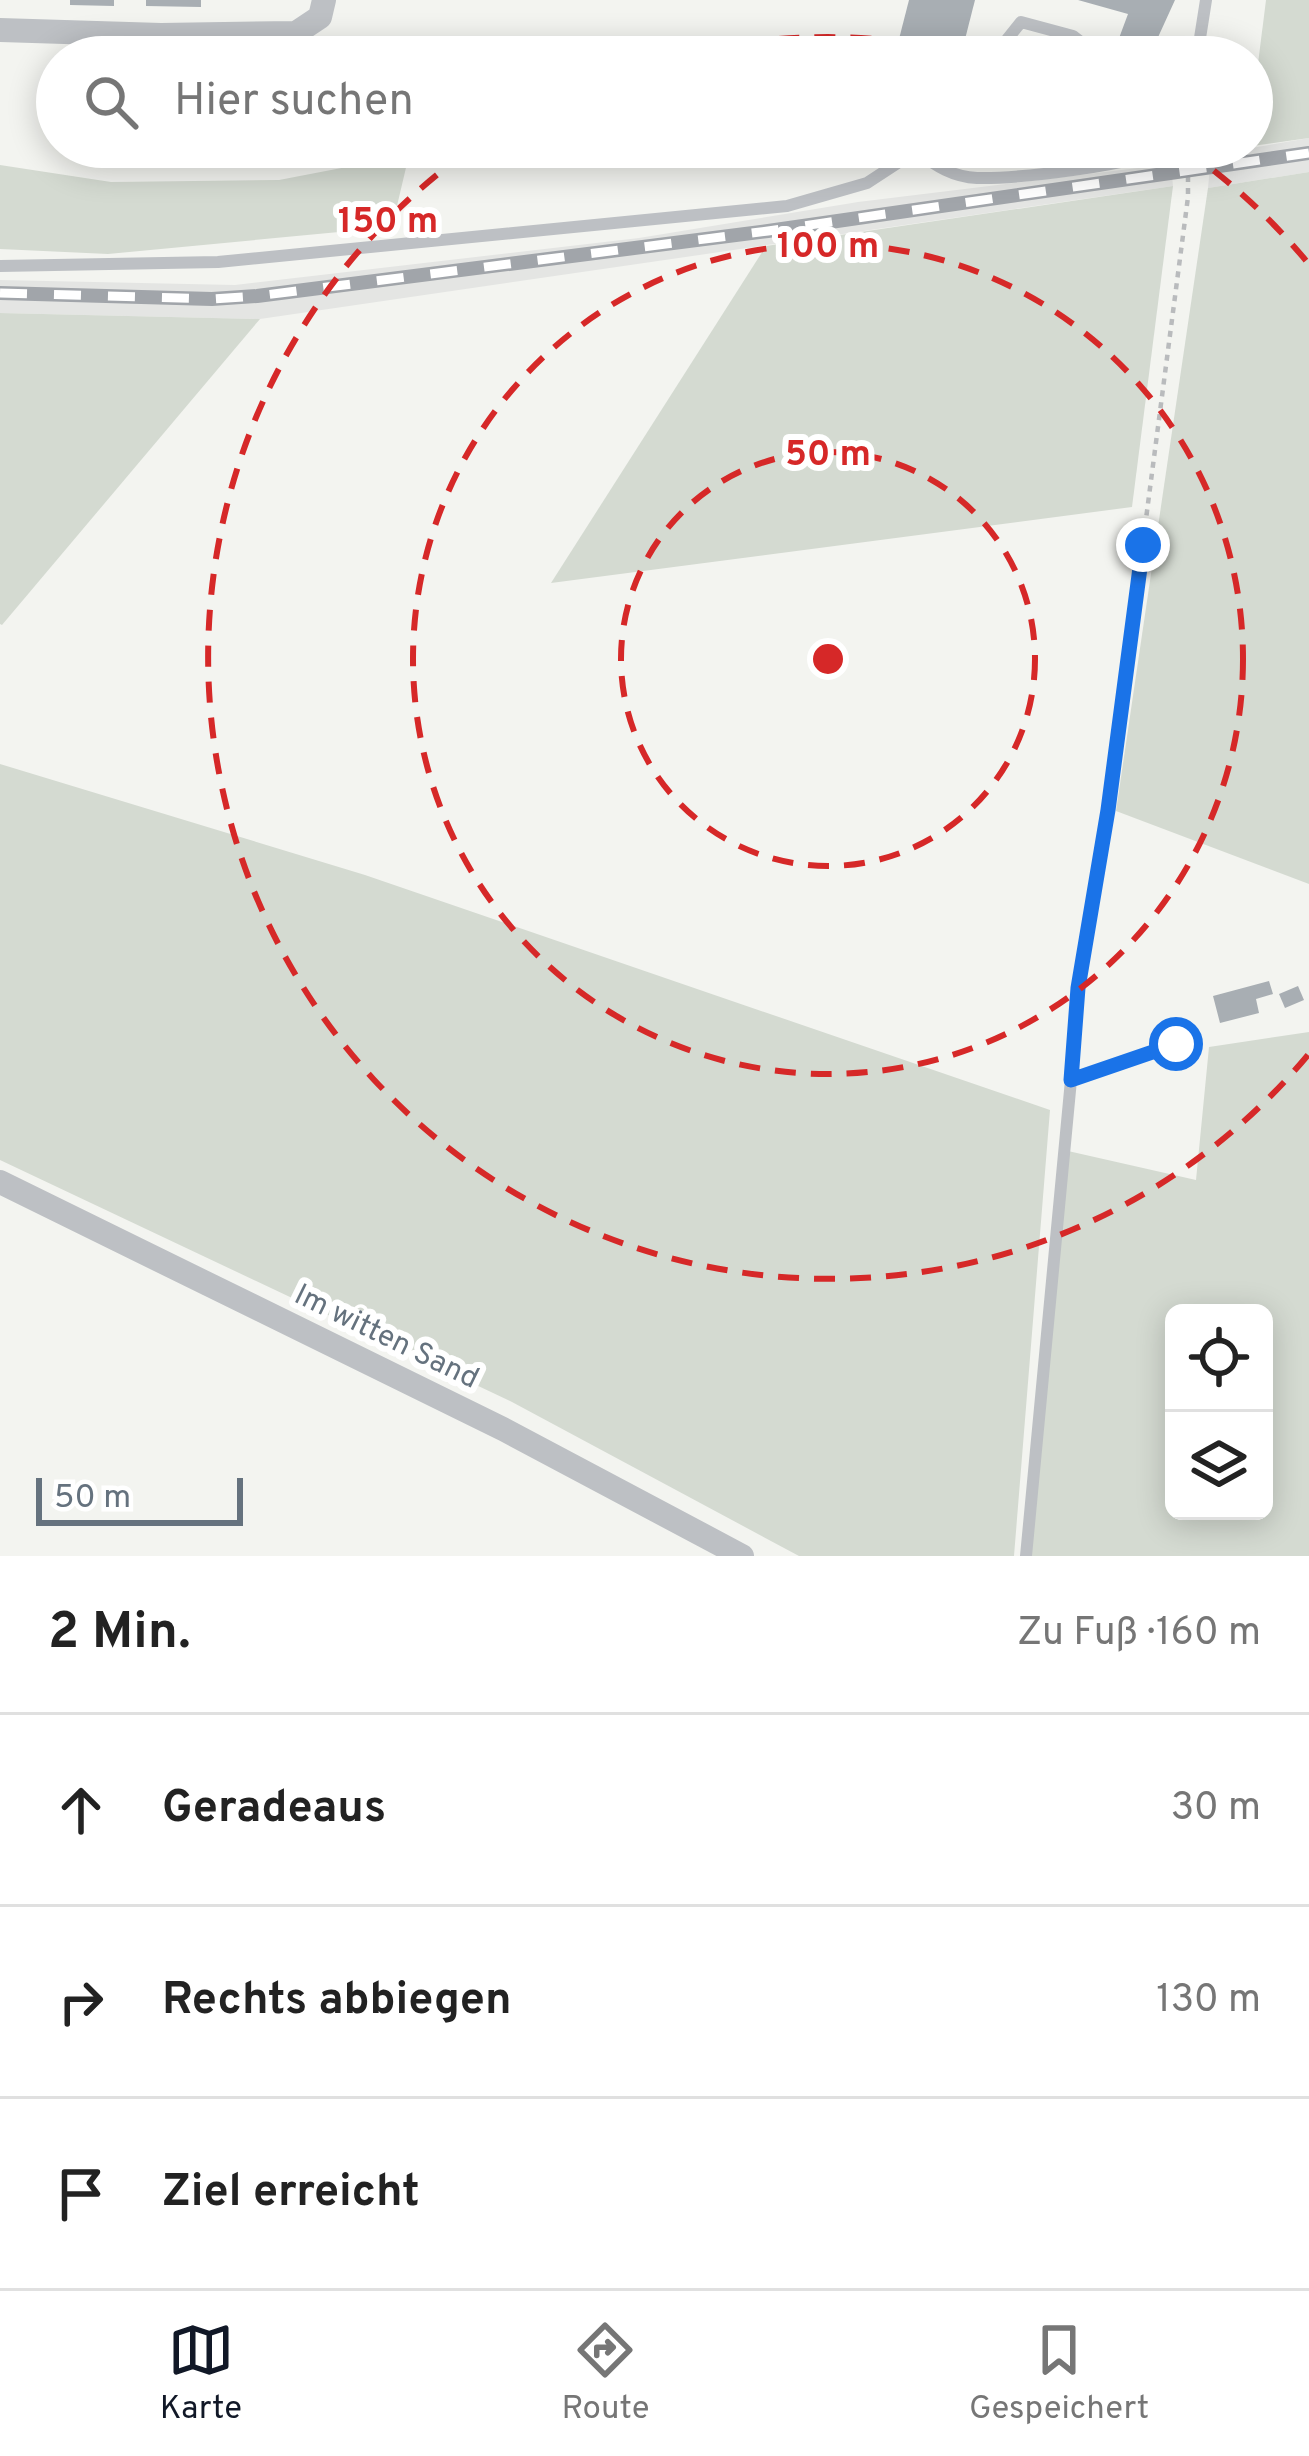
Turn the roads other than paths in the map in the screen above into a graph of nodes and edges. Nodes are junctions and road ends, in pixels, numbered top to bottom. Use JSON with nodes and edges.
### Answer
{"nodes":[{"id":1,"x":324,"y":0,"type":"edge"},
{"id":2,"x":1206,"y":0,"type":"edge"},
{"id":3,"x":0,"y":30,"type":"edge"},
{"id":4,"x":1010,"y":36,"type":"edge"},
{"id":5,"x":1074,"y":36,"type":"edge"},
{"id":6,"x":1200,"y":36,"type":"edge"},
{"id":7,"x":891,"y":168,"type":"edge"},
{"id":8,"x":941,"y":168,"type":"edge"},
{"id":9,"x":1074,"y":168,"type":"edge"},
{"id":10,"x":0,"y":266,"type":"edge"},
{"id":11,"x":1176,"y":1044,"type":"dead end"},
{"id":12,"x":0,"y":1182,"type":"edge"},
{"id":13,"x":742,"y":1556,"type":"edge"},
{"id":14,"x":1027,"y":1556,"type":"edge"}],
"edges":[{"from":1,"to":3,"type":"street"},
{"from":2,"to":6,"type":"lane"},
{"from":4,"to":5,"type":"lane"},
{"from":7,"to":10,"type":"lane"},
{"from":8,"to":9,"type":"lane"},
{"from":11,"to":14,"type":"lane"},
{"from":12,"to":13,"type":"street","name":"Im witten Sand"}]}
